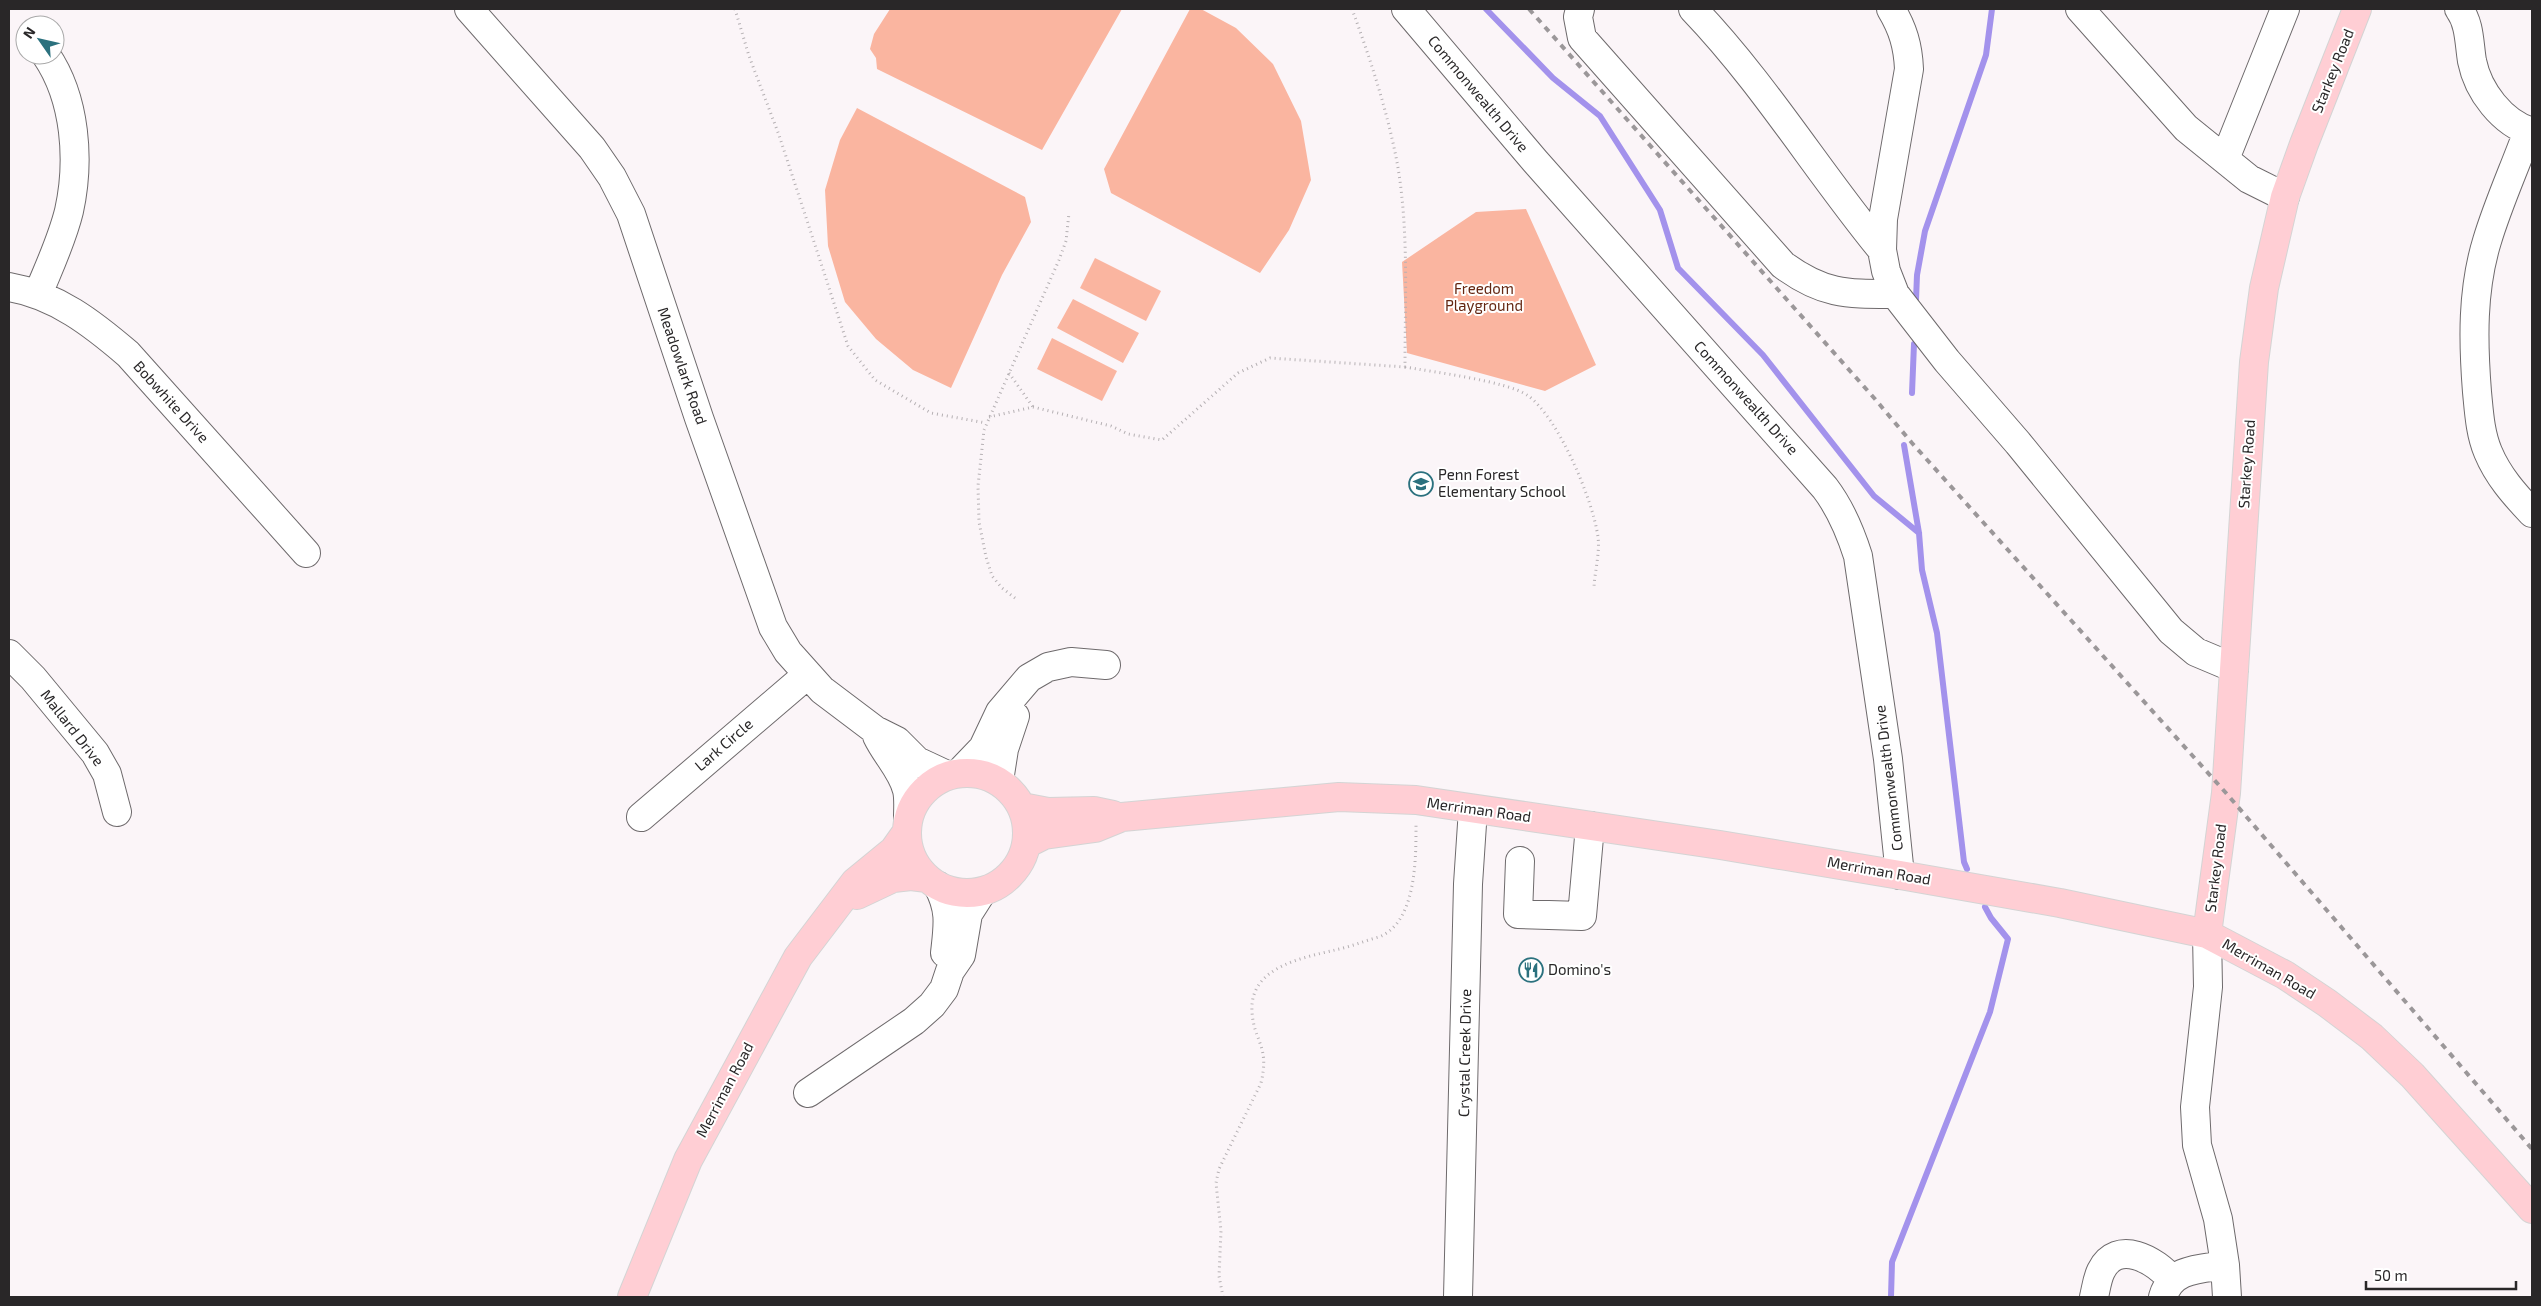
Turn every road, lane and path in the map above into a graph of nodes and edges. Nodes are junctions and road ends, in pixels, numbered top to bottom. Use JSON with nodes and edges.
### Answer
{"nodes":[{"id":1,"x":469,"y":9,"type":"edge"},
{"id":2,"x":735,"y":9,"type":"edge"},
{"id":3,"x":1352,"y":9,"type":"edge"},
{"id":4,"x":1406,"y":9,"type":"edge"},
{"id":5,"x":1580,"y":9,"type":"edge"},
{"id":6,"x":1693,"y":9,"type":"edge"},
{"id":7,"x":1891,"y":9,"type":"edge"},
{"id":8,"x":2080,"y":9,"type":"edge"},
{"id":9,"x":2285,"y":9,"type":"edge"},
{"id":10,"x":2357,"y":9,"type":"edge"},
{"id":11,"x":2459,"y":9,"type":"edge"},
{"id":12,"x":51,"y":65,"type":"edge"},
{"id":13,"x":2530,"y":131,"type":"edge"},
{"id":14,"x":2225,"y":159,"type":"junction"},
{"id":15,"x":2285,"y":197,"type":"junction"},
{"id":16,"x":1069,"y":212,"type":"dead end"},
{"id":17,"x":1882,"y":250,"type":"junction"},
{"id":18,"x":9,"y":287,"type":"edge"},
{"id":19,"x":38,"y":294,"type":"junction"},
{"id":20,"x":1895,"y":294,"type":"junction"},
{"id":21,"x":1405,"y":367,"type":"junction"},
{"id":22,"x":1009,"y":373,"type":"junction"},
{"id":23,"x":1033,"y":407,"type":"junction"},
{"id":24,"x":989,"y":417,"type":"junction"},
{"id":25,"x":986,"y":422,"type":"junction"},
{"id":26,"x":2532,"y":512,"type":"edge"},
{"id":27,"x":306,"y":553,"type":"dead end"},
{"id":28,"x":1594,"y":586,"type":"dead end"},
{"id":29,"x":1015,"y":598,"type":"dead end"},
{"id":30,"x":9,"y":654,"type":"edge"},
{"id":31,"x":1106,"y":665,"type":"dead end"},
{"id":32,"x":2234,"y":668,"type":"junction"},
{"id":33,"x":807,"y":675,"type":"junction"},
{"id":34,"x":1016,"y":694,"type":"junction"},
{"id":35,"x":875,"y":730,"type":"junction"},
{"id":36,"x":954,"y":774,"type":"junction"},
{"id":37,"x":999,"y":781,"type":"junction"},
{"id":38,"x":1416,"y":800,"type":"junction"},
{"id":39,"x":1022,"y":807,"type":"junction"},
{"id":40,"x":1472,"y":810,"type":"junction"},
{"id":41,"x":117,"y":812,"type":"dead end"},
{"id":42,"x":641,"y":817,"type":"dead end"},
{"id":43,"x":1122,"y":817,"type":"junction"},
{"id":44,"x":907,"y":825,"type":"junction"},
{"id":45,"x":1590,"y":826,"type":"junction"},
{"id":46,"x":1026,"y":844,"type":"junction"},
{"id":47,"x":1520,"y":861,"type":"dead end"},
{"id":48,"x":1900,"y":874,"type":"junction"},
{"id":49,"x":932,"y":882,"type":"junction"},
{"id":50,"x":982,"y":892,"type":"junction"},
{"id":51,"x":846,"y":898,"type":"junction"},
{"id":52,"x":2207,"y":934,"type":"junction"},
{"id":53,"x":950,"y":971,"type":"junction"},
{"id":54,"x":808,"y":1093,"type":"dead end"},
{"id":55,"x":2532,"y":1209,"type":"edge"},
{"id":56,"x":2225,"y":1265,"type":"junction"},
{"id":57,"x":2167,"y":1288,"type":"edge"},
{"id":58,"x":632,"y":1297,"type":"edge"},
{"id":59,"x":1223,"y":1297,"type":"edge"},
{"id":60,"x":1458,"y":1297,"type":"edge"},
{"id":61,"x":2094,"y":1297,"type":"edge"},
{"id":62,"x":2227,"y":1297,"type":"edge"}],
"edges":[{"from":1,"to":33,"type":"street","name":"Meadowlark Road"},
{"from":2,"to":25,"type":"path"},
{"from":3,"to":21,"type":"path"},
{"from":4,"to":48,"type":"street","name":"Commonwealth Drive"},
{"from":5,"to":20,"type":"street"},
{"from":6,"to":17,"type":"street"},
{"from":7,"to":17,"type":"street"},
{"from":8,"to":14,"type":"street"},
{"from":9,"to":14,"type":"street"},
{"from":10,"to":15,"type":"main road","name":"Starkey Road"},
{"from":11,"to":13,"type":"street"},
{"from":12,"to":19,"type":"street"},
{"from":13,"to":26,"type":"street"},
{"from":14,"to":15,"type":"street"},
{"from":15,"to":32,"type":"main road","name":"Starkey Road"},
{"from":16,"to":22,"type":"path"},
{"from":17,"to":20,"type":"street"},
{"from":18,"to":19,"type":"street","name":"Bobwhite Drive"},
{"from":19,"to":27,"type":"street","name":"Bobwhite Drive"},
{"from":20,"to":32,"type":"street"},
{"from":21,"to":23,"type":"path"},
{"from":21,"to":28,"type":"path"},
{"from":22,"to":23,"type":"path"},
{"from":22,"to":24,"type":"path"},
{"from":23,"to":24,"type":"path"},
{"from":24,"to":25,"type":"path"},
{"from":25,"to":29,"type":"path"},
{"from":30,"to":41,"type":"street","name":"Mallard Drive"},
{"from":31,"to":34,"type":"street"},
{"from":32,"to":52,"type":"main road","name":"Starkey Road"},
{"from":33,"to":35,"type":"street","name":"Meadowlark Road"},
{"from":33,"to":42,"type":"street","name":"Lark Circle"},
{"from":34,"to":36,"type":"street"},
{"from":34,"to":37,"type":"street"},
{"from":35,"to":36,"type":"street","name":"Meadowlark Road"},
{"from":35,"to":44,"type":"street","name":"Meadowlark Road"},
{"from":36,"to":37,"type":"main road"},
{"from":36,"to":44,"type":"main road"},
{"from":37,"to":39,"type":"main road"},
{"from":38,"to":40,"type":"main road","name":"Merriman Road"},
{"from":38,"to":43,"type":"main road","name":"Merriman Road"},
{"from":38,"to":59,"type":"path"},
{"from":39,"to":43,"type":"main road","name":"Merriman Road"},
{"from":39,"to":46,"type":"main road"},
{"from":40,"to":45,"type":"main road","name":"Merriman Road"},
{"from":40,"to":60,"type":"street","name":"Crystal Creek Drive"},
{"from":43,"to":46,"type":"main road","name":"Merriman Road"},
{"from":44,"to":49,"type":"main road"},
{"from":44,"to":51,"type":"main road","name":"Merriman Road"},
{"from":45,"to":47,"type":"street"},
{"from":45,"to":48,"type":"main road","name":"Merriman Road"},
{"from":46,"to":50,"type":"main road"},
{"from":48,"to":52,"type":"main road","name":"Merriman Road"},
{"from":49,"to":50,"type":"main road"},
{"from":49,"to":51,"type":"main road","name":"Merriman Road"},
{"from":49,"to":53,"type":"street"},
{"from":50,"to":53,"type":"street"},
{"from":51,"to":58,"type":"main road","name":"Merriman Road"},
{"from":52,"to":55,"type":"main road","name":"Merriman Road"},
{"from":52,"to":56,"type":"street"},
{"from":53,"to":54,"type":"street"},
{"from":56,"to":57,"type":"street"},
{"from":56,"to":62,"type":"street"},
{"from":57,"to":61,"type":"street"}]}
